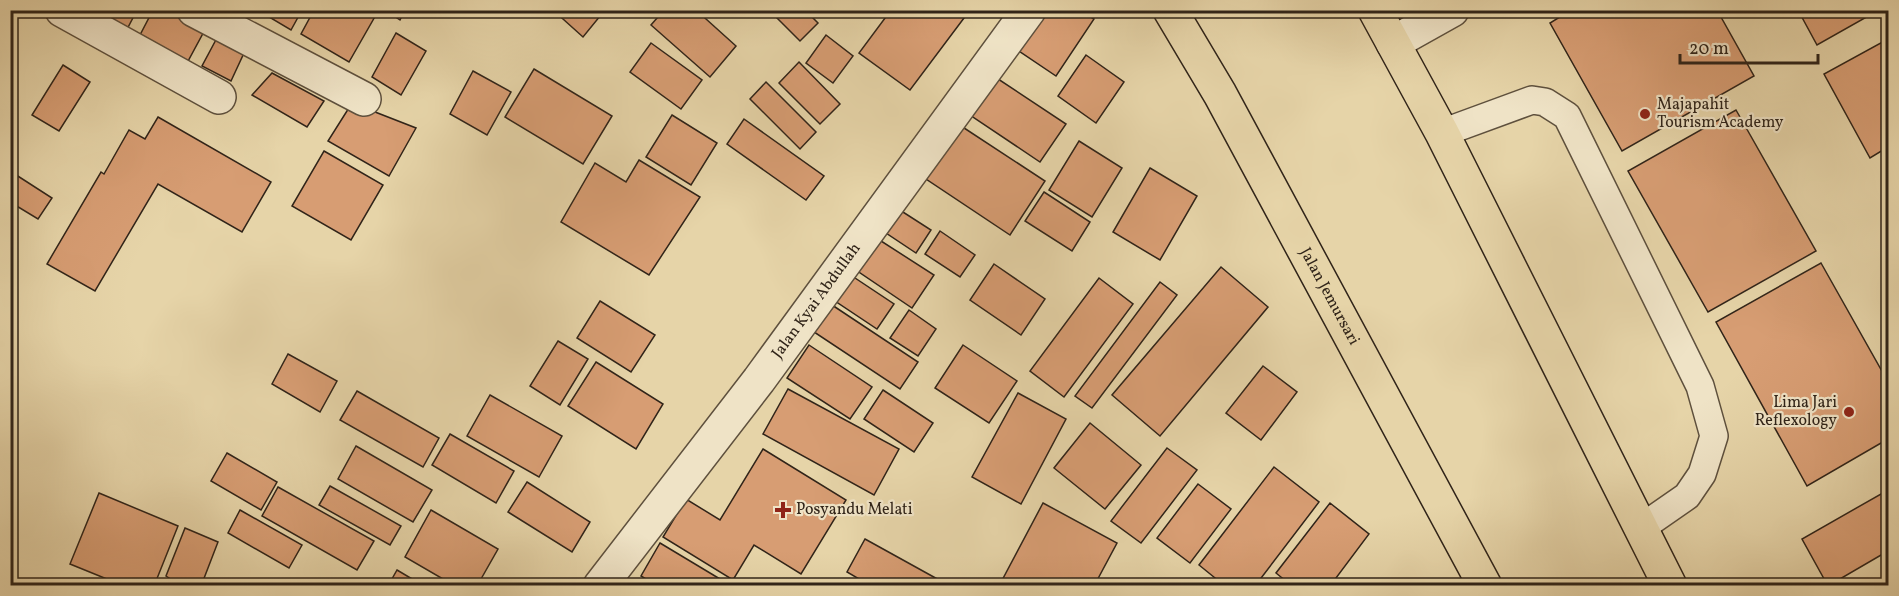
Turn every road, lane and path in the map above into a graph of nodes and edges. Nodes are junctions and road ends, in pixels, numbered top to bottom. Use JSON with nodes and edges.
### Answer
{"nodes":[{"id":1,"x":194,"y":10,"type":"edge"},
{"id":2,"x":1029,"y":10,"type":"edge"},
{"id":3,"x":1170,"y":10,"type":"edge"},
{"id":4,"x":1375,"y":10,"type":"edge"},
{"id":5,"x":1452,"y":10,"type":"edge"},
{"id":6,"x":76,"y":14,"type":"edge"},
{"id":7,"x":1393,"y":43,"type":"junction"},
{"id":8,"x":219,"y":97,"type":"dead end"},
{"id":9,"x":364,"y":99,"type":"dead end"},
{"id":10,"x":1442,"y":133,"type":"junction"},
{"id":11,"x":1641,"y":528,"type":"junction"},
{"id":12,"x":600,"y":585,"type":"edge"},
{"id":13,"x":1485,"y":585,"type":"edge"},
{"id":14,"x":1670,"y":585,"type":"edge"}],
"edges":[{"from":1,"to":9,"type":"street"},
{"from":2,"to":12,"type":"street","name":"Jalan Kyai Abdullah"},
{"from":3,"to":13,"type":"main road","name":"Jalan Jemursari"},
{"from":4,"to":7,"type":"main road"},
{"from":5,"to":7,"type":"street"},
{"from":6,"to":8,"type":"street"},
{"from":7,"to":10,"type":"main road"},
{"from":10,"to":11,"type":"main road"},
{"from":10,"to":11,"type":"lane"},
{"from":11,"to":14,"type":"main road"}]}
